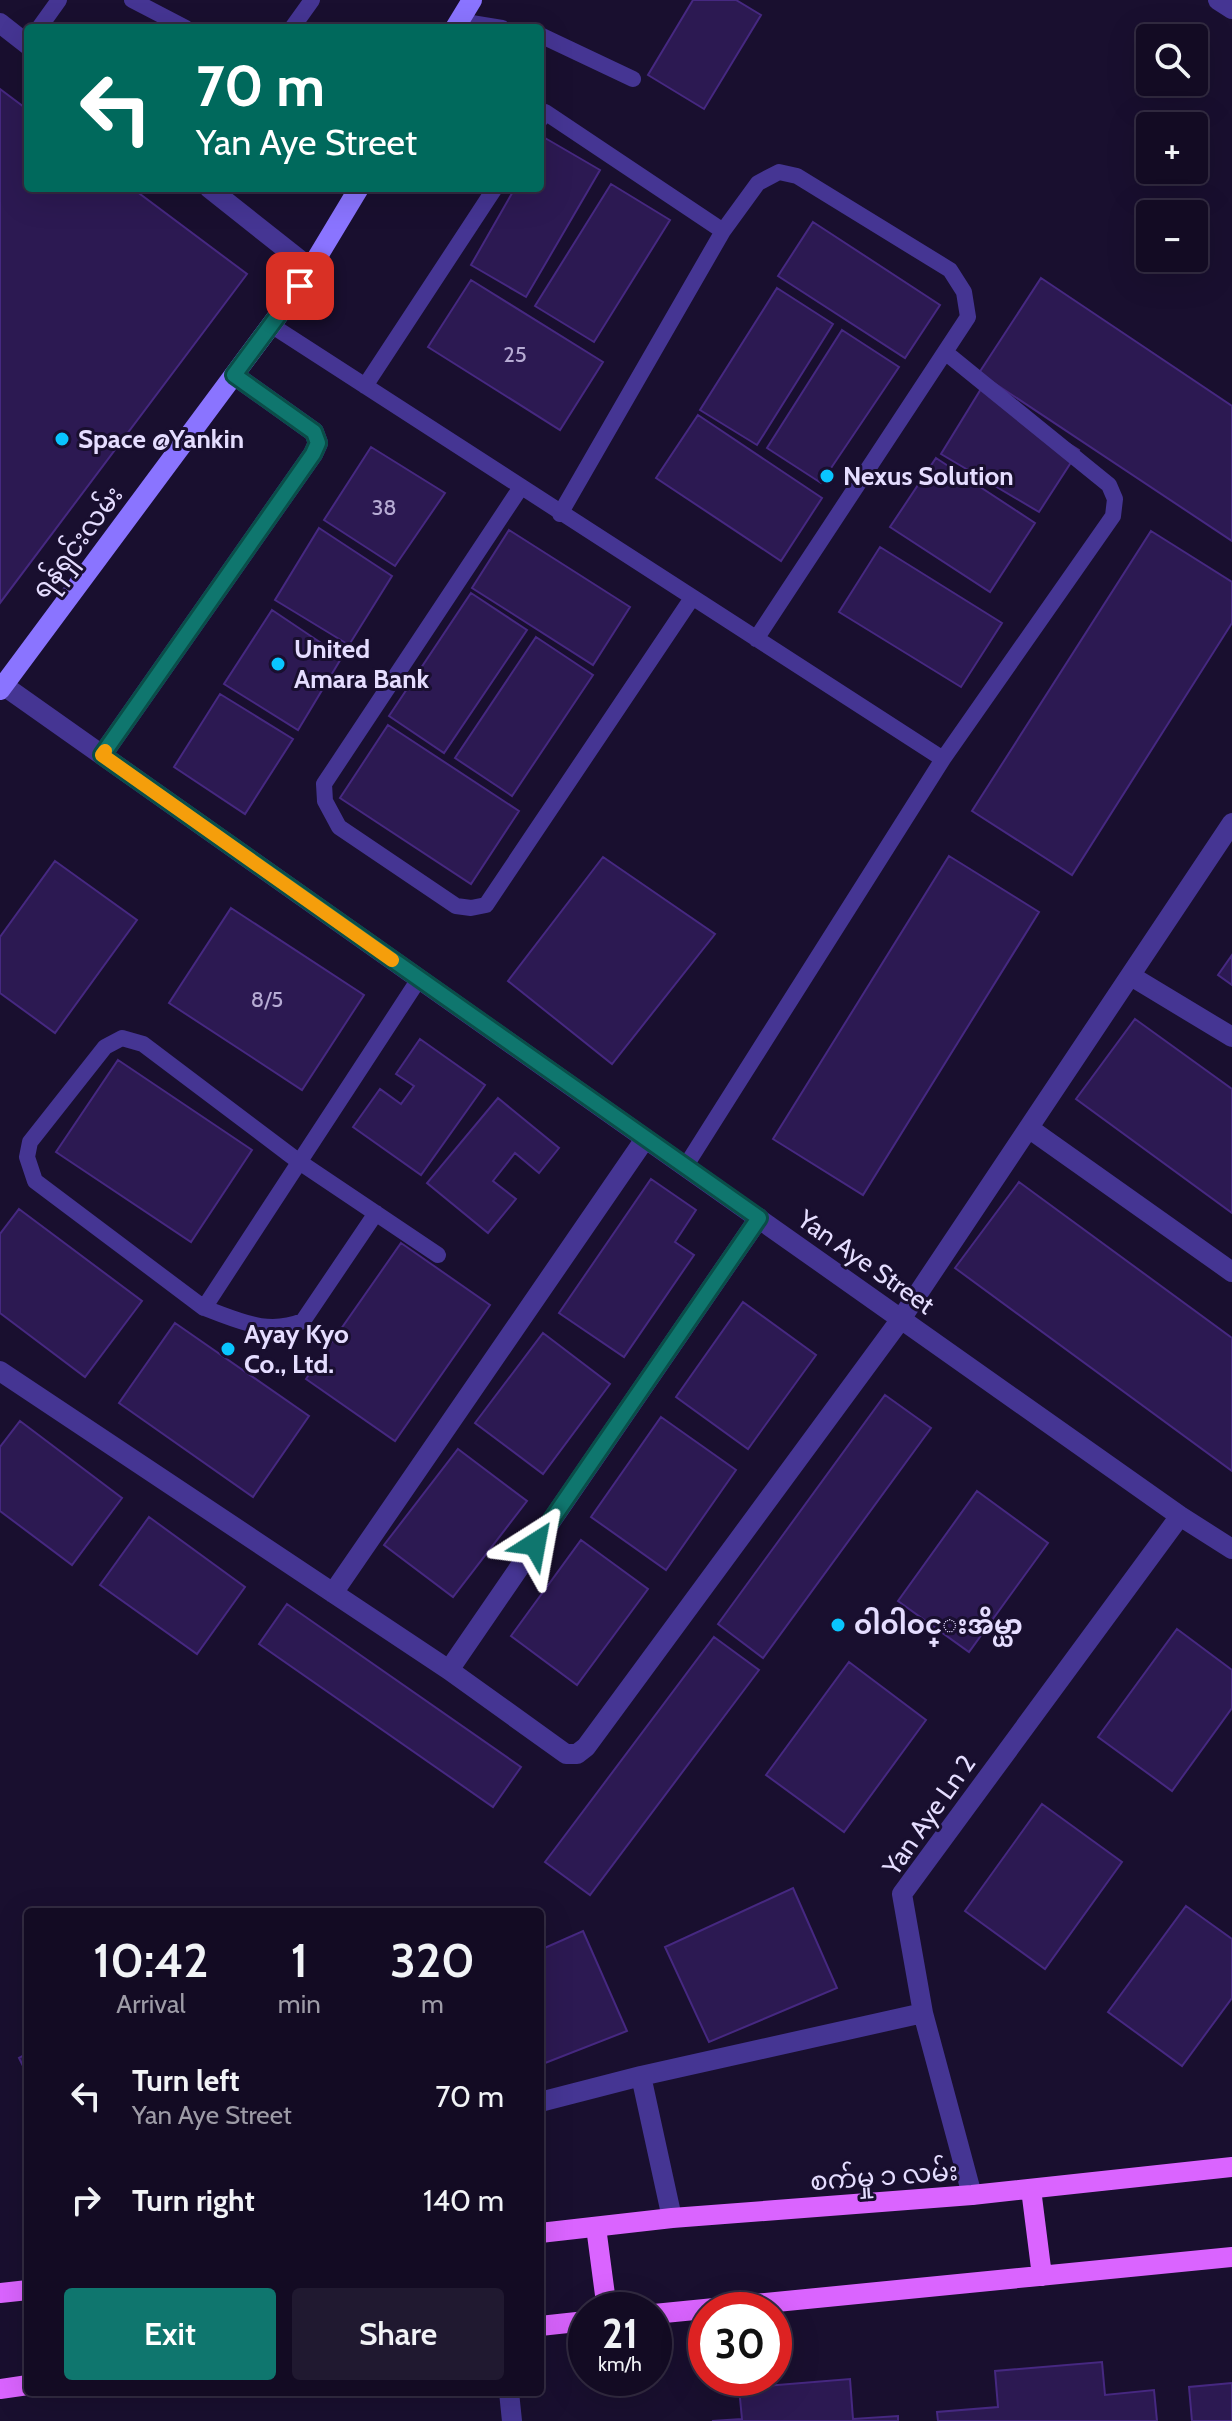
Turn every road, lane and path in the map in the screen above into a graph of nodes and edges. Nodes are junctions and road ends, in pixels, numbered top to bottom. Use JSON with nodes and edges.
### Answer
{"nodes":[{"id":1,"x":59,"y":0,"type":"edge"},
{"id":2,"x":132,"y":0,"type":"edge"},
{"id":3,"x":312,"y":0,"type":"edge"},
{"id":4,"x":472,"y":0,"type":"edge"},
{"id":5,"x":1218,"y":0,"type":"edge"},
{"id":6,"x":1232,"y":9,"type":"edge"},
{"id":7,"x":0,"y":23,"type":"edge"},
{"id":8,"x":42,"y":24,"type":"edge"},
{"id":9,"x":178,"y":24,"type":"edge"},
{"id":10,"x":295,"y":24,"type":"edge"},
{"id":11,"x":458,"y":24,"type":"edge"},
{"id":12,"x":544,"y":37,"type":"edge"},
{"id":13,"x":24,"y":42,"type":"edge"},
{"id":14,"x":633,"y":79,"type":"dead end"},
{"id":15,"x":544,"y":114,"type":"edge"},
{"id":16,"x":214,"y":192,"type":"edge"},
{"id":17,"x":357,"y":192,"type":"edge"},
{"id":18,"x":492,"y":192,"type":"edge"},
{"id":19,"x":723,"y":231,"type":"junction"},
{"id":20,"x":310,"y":268,"type":"junction"},
{"id":21,"x":271,"y":325,"type":"junction"},
{"id":22,"x":945,"y":352,"type":"junction"},
{"id":23,"x":234,"y":375,"type":"junction"},
{"id":24,"x":365,"y":386,"type":"junction"},
{"id":25,"x":521,"y":487,"type":"junction"},
{"id":26,"x":560,"y":514,"type":"junction"},
{"id":27,"x":692,"y":598,"type":"junction"},
{"id":28,"x":756,"y":639,"type":"junction"},
{"id":29,"x":1,"y":686,"type":"edge"},
{"id":30,"x":102,"y":755,"type":"junction"},
{"id":31,"x":943,"y":759,"type":"junction"},
{"id":32,"x":1232,"y":823,"type":"edge"},
{"id":33,"x":1131,"y":976,"type":"junction"},
{"id":34,"x":419,"y":979,"type":"junction"},
{"id":35,"x":1232,"y":1037,"type":"edge"},
{"id":36,"x":1030,"y":1129,"type":"junction"},
{"id":37,"x":645,"y":1139,"type":"junction"},
{"id":38,"x":298,"y":1161,"type":"junction"},
{"id":39,"x":685,"y":1167,"type":"junction"},
{"id":40,"x":376,"y":1213,"type":"junction"},
{"id":41,"x":759,"y":1218,"type":"junction"},
{"id":42,"x":438,"y":1255,"type":"dead end"},
{"id":43,"x":1232,"y":1272,"type":"edge"},
{"id":44,"x":204,"y":1308,"type":"junction"},
{"id":45,"x":901,"y":1319,"type":"junction"},
{"id":46,"x":0,"y":1371,"type":"edge"},
{"id":47,"x":1180,"y":1516,"type":"junction"},
{"id":48,"x":1232,"y":1549,"type":"edge"},
{"id":49,"x":333,"y":1593,"type":"junction"},
{"id":50,"x":449,"y":1670,"type":"junction"},
{"id":51,"x":923,"y":2013,"type":"junction"},
{"id":52,"x":641,"y":2076,"type":"junction"},
{"id":53,"x":544,"y":2101,"type":"edge"},
{"id":54,"x":1232,"y":2167,"type":"edge"},
{"id":55,"x":1031,"y":2189,"type":"junction"},
{"id":56,"x":972,"y":2195,"type":"junction"},
{"id":57,"x":672,"y":2218,"type":"junction"},
{"id":58,"x":596,"y":2227,"type":"junction"},
{"id":59,"x":544,"y":2233,"type":"edge"},
{"id":60,"x":1232,"y":2257,"type":"edge"},
{"id":61,"x":1042,"y":2276,"type":"junction"},
{"id":62,"x":24,"y":2290,"type":"edge"},
{"id":63,"x":605,"y":2292,"type":"edge"},
{"id":64,"x":0,"y":2293,"type":"edge"},
{"id":65,"x":672,"y":2312,"type":"edge"},
{"id":66,"x":568,"y":2323,"type":"edge"},
{"id":67,"x":544,"y":2326,"type":"edge"},
{"id":68,"x":24,"y":2386,"type":"edge"},
{"id":69,"x":0,"y":2389,"type":"edge"},
{"id":70,"x":509,"y":2396,"type":"edge"},
{"id":71,"x":512,"y":2421,"type":"edge"}],
"edges":[{"from":1,"to":8,"type":"lane"},
{"from":2,"to":9,"type":"lane"},
{"from":3,"to":10,"type":"lane"},
{"from":4,"to":11,"type":"main road"},
{"from":5,"to":6,"type":"street"},
{"from":7,"to":13,"type":"street"},
{"from":12,"to":14,"type":"lane"},
{"from":15,"to":19,"type":"lane"},
{"from":16,"to":20,"type":"street"},
{"from":17,"to":20,"type":"main road","name":"ရန်ရှင်းလမ်း"},
{"from":18,"to":24,"type":"lane"},
{"from":19,"to":22,"type":"lane"},
{"from":19,"to":26,"type":"lane"},
{"from":20,"to":21,"type":"main road","name":"ရန်ရှင်းလမ်း"},
{"from":21,"to":23,"type":"main road","name":"ရန်ရှင်းလမ်း"},
{"from":21,"to":24,"type":"lane"},
{"from":22,"to":28,"type":"lane"},
{"from":22,"to":31,"type":"lane"},
{"from":23,"to":29,"type":"main road","name":"ရန်ရှင်းလမ်း"},
{"from":23,"to":30,"type":"street"},
{"from":24,"to":25,"type":"lane"},
{"from":25,"to":26,"type":"lane"},
{"from":25,"to":27,"type":"lane"},
{"from":26,"to":27,"type":"lane"},
{"from":27,"to":28,"type":"lane"},
{"from":28,"to":31,"type":"lane"},
{"from":29,"to":30,"type":"street","name":"Yan Aye Street"},
{"from":30,"to":34,"type":"street","name":"Yan Aye Street"},
{"from":31,"to":39,"type":"lane"},
{"from":32,"to":33,"type":"street"},
{"from":33,"to":35,"type":"street"},
{"from":33,"to":36,"type":"street"},
{"from":34,"to":37,"type":"street","name":"Yan Aye Street"},
{"from":34,"to":38,"type":"lane"},
{"from":36,"to":43,"type":"street"},
{"from":36,"to":45,"type":"street"},
{"from":37,"to":39,"type":"street","name":"Yan Aye Street"},
{"from":37,"to":49,"type":"street"},
{"from":38,"to":40,"type":"lane"},
{"from":38,"to":44,"type":"lane"},
{"from":38,"to":44,"type":"lane"},
{"from":39,"to":41,"type":"street","name":"Yan Aye Street"},
{"from":40,"to":42,"type":"lane"},
{"from":40,"to":44,"type":"lane"},
{"from":41,"to":45,"type":"street","name":"Yan Aye Street"},
{"from":41,"to":50,"type":"street"},
{"from":45,"to":47,"type":"street","name":"Yan Aye Street"},
{"from":45,"to":50,"type":"street"},
{"from":46,"to":49,"type":"street"},
{"from":47,"to":48,"type":"street","name":"Yan Aye Street"},
{"from":47,"to":51,"type":"street","name":"Yan Aye Ln 2"},
{"from":49,"to":50,"type":"street"},
{"from":51,"to":52,"type":"street"},
{"from":51,"to":56,"type":"street","name":"Yan Aye Ln 2"},
{"from":52,"to":53,"type":"street"},
{"from":52,"to":57,"type":"street"},
{"from":54,"to":55,"type":"main road","name":"စက်မှု ၁ လမ်း"},
{"from":55,"to":56,"type":"main road","name":"စက်မှု ၁ လမ်း"},
{"from":55,"to":61,"type":"main road"},
{"from":56,"to":57,"type":"main road","name":"စက်မှု ၁ လမ်း"},
{"from":57,"to":58,"type":"main road","name":"စက်မှု ၁ လမ်း"},
{"from":58,"to":59,"type":"main road","name":"စက်မှု ၁ လမ်း"},
{"from":58,"to":63,"type":"main road"},
{"from":60,"to":61,"type":"main road"},
{"from":61,"to":65,"type":"main road"},
{"from":62,"to":64,"type":"main road"},
{"from":66,"to":67,"type":"main road"},
{"from":68,"to":69,"type":"main road"},
{"from":70,"to":71,"type":"street"}]}
